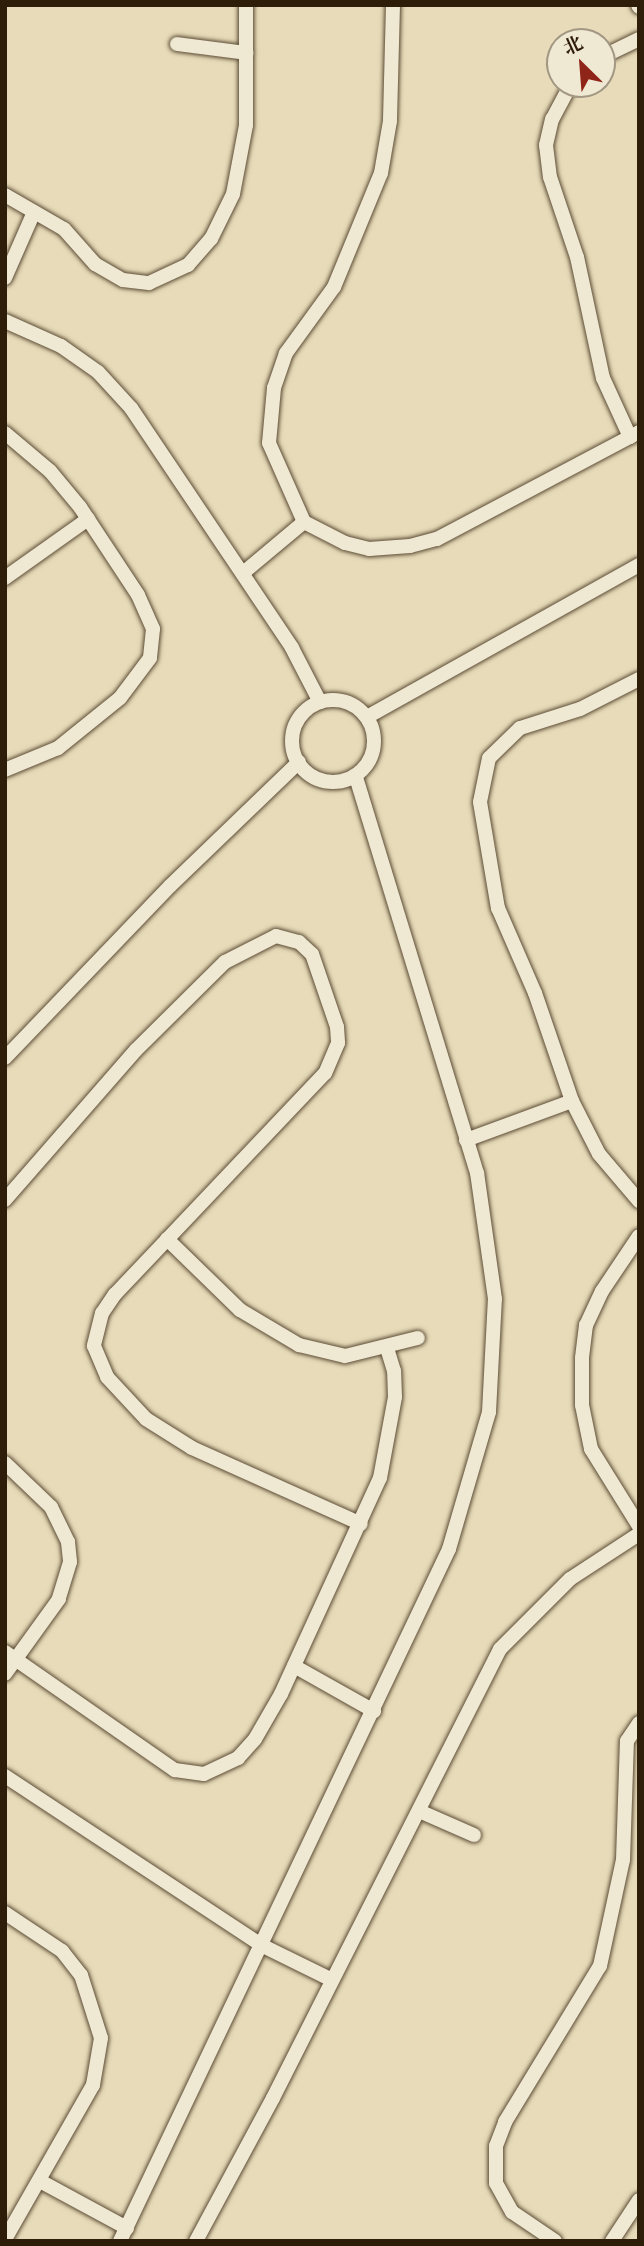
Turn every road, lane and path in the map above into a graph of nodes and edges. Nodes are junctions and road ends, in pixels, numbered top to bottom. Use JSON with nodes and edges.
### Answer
{"nodes":[{"id":1,"x":246,"y":5,"type":"edge"},
{"id":2,"x":393,"y":5,"type":"edge"},
{"id":3,"x":639,"y":39,"type":"edge"},
{"id":4,"x":177,"y":44,"type":"dead end"},
{"id":5,"x":616,"y":50,"type":"edge"},
{"id":6,"x":246,"y":53,"type":"junction"},
{"id":7,"x":563,"y":98,"type":"edge"},
{"id":8,"x":5,"y":195,"type":"edge"},
{"id":9,"x":34,"y":212,"type":"junction"},
{"id":10,"x":5,"y":278,"type":"edge"},
{"id":11,"x":5,"y":321,"type":"edge"},
{"id":12,"x":5,"y":433,"type":"edge"},
{"id":13,"x":634,"y":435,"type":"edge"},
{"id":14,"x":88,"y":519,"type":"junction"},
{"id":15,"x":304,"y":522,"type":"junction"},
{"id":16,"x":639,"y":565,"type":"edge"},
{"id":17,"x":243,"y":573,"type":"junction"},
{"id":18,"x":5,"y":578,"type":"edge"},
{"id":19,"x":639,"y":679,"type":"edge"},
{"id":20,"x":320,"y":702,"type":"junction"},
{"id":21,"x":366,"y":717,"type":"junction"},
{"id":22,"x":299,"y":762,"type":"junction"},
{"id":23,"x":5,"y":770,"type":"edge"},
{"id":24,"x":355,"y":775,"type":"junction"},
{"id":25,"x":5,"y":1058,"type":"edge"},
{"id":26,"x":572,"y":1101,"type":"junction"},
{"id":27,"x":466,"y":1140,"type":"junction"},
{"id":28,"x":5,"y":1200,"type":"edge"},
{"id":29,"x":639,"y":1201,"type":"edge"},
{"id":30,"x":639,"y":1237,"type":"edge"},
{"id":31,"x":167,"y":1239,"type":"junction"},
{"id":32,"x":418,"y":1338,"type":"dead end"},
{"id":33,"x":387,"y":1348,"type":"junction"},
{"id":34,"x":5,"y":1463,"type":"edge"},
{"id":35,"x":361,"y":1524,"type":"junction"},
{"id":36,"x":639,"y":1526,"type":"edge"},
{"id":37,"x":639,"y":1534,"type":"edge"},
{"id":38,"x":10,"y":1655,"type":"edge"},
{"id":39,"x":294,"y":1666,"type":"junction"},
{"id":40,"x":5,"y":1674,"type":"edge"},
{"id":41,"x":374,"y":1711,"type":"junction"},
{"id":42,"x":639,"y":1723,"type":"edge"},
{"id":43,"x":5,"y":1776,"type":"edge"},
{"id":44,"x":419,"y":1811,"type":"junction"},
{"id":45,"x":474,"y":1835,"type":"dead end"},
{"id":46,"x":5,"y":1913,"type":"edge"},
{"id":47,"x":261,"y":1945,"type":"junction"},
{"id":48,"x":332,"y":1980,"type":"junction"},
{"id":49,"x":40,"y":2181,"type":"junction"},
{"id":50,"x":639,"y":2200,"type":"edge"},
{"id":51,"x":123,"y":2234,"type":"edge"},
{"id":52,"x":5,"y":2239,"type":"edge"},
{"id":53,"x":196,"y":2241,"type":"edge"},
{"id":54,"x":555,"y":2241,"type":"edge"},
{"id":55,"x":612,"y":2241,"type":"edge"}],
"edges":[{"from":1,"to":6,"type":"street"},
{"from":2,"to":15,"type":"street"},
{"from":3,"to":5,"type":"street"},
{"from":4,"to":6,"type":"street"},
{"from":6,"to":9,"type":"street"},
{"from":7,"to":13,"type":"street"},
{"from":8,"to":9,"type":"street"},
{"from":9,"to":10,"type":"street"},
{"from":11,"to":17,"type":"street"},
{"from":12,"to":14,"type":"street"},
{"from":13,"to":15,"type":"street"},
{"from":14,"to":18,"type":"street"},
{"from":14,"to":23,"type":"street"},
{"from":15,"to":17,"type":"street"},
{"from":16,"to":21,"type":"street"},
{"from":17,"to":20,"type":"street"},
{"from":19,"to":26,"type":"street"},
{"from":20,"to":21,"type":"street"},
{"from":20,"to":22,"type":"street"},
{"from":21,"to":24,"type":"street"},
{"from":22,"to":24,"type":"street"},
{"from":22,"to":25,"type":"street"},
{"from":24,"to":27,"type":"street"},
{"from":26,"to":27,"type":"street"},
{"from":26,"to":29,"type":"street"},
{"from":27,"to":41,"type":"street"},
{"from":28,"to":31,"type":"street"},
{"from":30,"to":36,"type":"street"},
{"from":31,"to":33,"type":"street"},
{"from":31,"to":35,"type":"street"},
{"from":32,"to":33,"type":"street"},
{"from":33,"to":35,"type":"street"},
{"from":34,"to":38,"type":"street"},
{"from":35,"to":39,"type":"street"},
{"from":37,"to":44,"type":"street"},
{"from":38,"to":39,"type":"street"},
{"from":38,"to":40,"type":"street"},
{"from":39,"to":41,"type":"street"},
{"from":41,"to":47,"type":"street"},
{"from":42,"to":54,"type":"street"},
{"from":43,"to":47,"type":"street"},
{"from":44,"to":45,"type":"street"},
{"from":44,"to":48,"type":"street"},
{"from":46,"to":49,"type":"street"},
{"from":47,"to":48,"type":"street"},
{"from":47,"to":51,"type":"street"},
{"from":48,"to":53,"type":"street"},
{"from":49,"to":51,"type":"street"},
{"from":49,"to":52,"type":"street"},
{"from":50,"to":55,"type":"street"}]}
